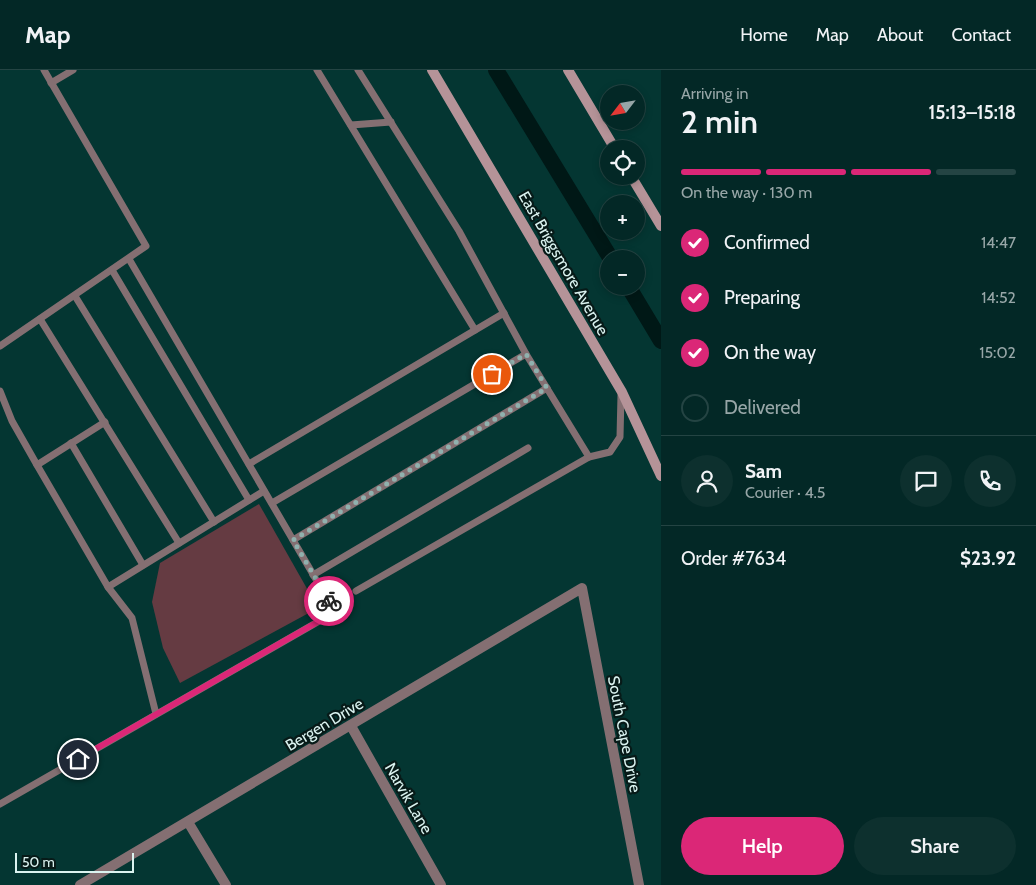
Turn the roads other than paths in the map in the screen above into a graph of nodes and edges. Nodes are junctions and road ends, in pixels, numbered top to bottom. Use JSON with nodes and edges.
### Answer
{"nodes":[{"id":1,"x":44,"y":70,"type":"edge"},
{"id":2,"x":72,"y":70,"type":"edge"},
{"id":3,"x":317,"y":70,"type":"edge"},
{"id":4,"x":358,"y":70,"type":"edge"},
{"id":5,"x":432,"y":70,"type":"edge"},
{"id":6,"x":568,"y":70,"type":"edge"},
{"id":7,"x":51,"y":83,"type":"junction"},
{"id":8,"x":391,"y":122,"type":"junction"},
{"id":9,"x":351,"y":125,"type":"junction"},
{"id":10,"x":610,"y":140,"type":"edge"},
{"id":11,"x":636,"y":185,"type":"edge"},
{"id":12,"x":661,"y":226,"type":"edge"},
{"id":13,"x":129,"y":259,"type":"junction"},
{"id":14,"x":112,"y":270,"type":"junction"},
{"id":15,"x":75,"y":296,"type":"junction"},
{"id":16,"x":504,"y":313,"type":"junction"},
{"id":17,"x":40,"y":319,"type":"junction"},
{"id":18,"x":474,"y":330,"type":"junction"},
{"id":19,"x":0,"y":346,"type":"edge"},
{"id":20,"x":526,"y":354,"type":"junction"},
{"id":21,"x":547,"y":388,"type":"junction"},
{"id":22,"x":0,"y":391,"type":"edge"},
{"id":23,"x":622,"y":392,"type":"junction"},
{"id":24,"x":105,"y":422,"type":"junction"},
{"id":25,"x":72,"y":443,"type":"junction"},
{"id":26,"x":528,"y":448,"type":"dead end"},
{"id":27,"x":589,"y":457,"type":"junction"},
{"id":28,"x":37,"y":464,"type":"junction"},
{"id":29,"x":249,"y":464,"type":"junction"},
{"id":30,"x":661,"y":476,"type":"edge"},
{"id":31,"x":264,"y":491,"type":"junction"},
{"id":32,"x":249,"y":500,"type":"junction"},
{"id":33,"x":272,"y":503,"type":"junction"},
{"id":34,"x":214,"y":522,"type":"junction"},
{"id":35,"x":293,"y":540,"type":"junction"},
{"id":36,"x":179,"y":544,"type":"junction"},
{"id":37,"x":143,"y":565,"type":"junction"},
{"id":38,"x":314,"y":575,"type":"junction"},
{"id":39,"x":108,"y":587,"type":"junction"},
{"id":40,"x":582,"y":588,"type":"joint"},
{"id":41,"x":356,"y":591,"type":"dead end"},
{"id":42,"x":156,"y":714,"type":"junction"},
{"id":43,"x":351,"y":726,"type":"junction"},
{"id":44,"x":0,"y":804,"type":"edge"},
{"id":45,"x":188,"y":822,"type":"junction"},
{"id":46,"x":80,"y":885,"type":"edge"},
{"id":47,"x":226,"y":885,"type":"edge"},
{"id":48,"x":441,"y":885,"type":"edge"},
{"id":49,"x":639,"y":885,"type":"edge"}],
"edges":[{"from":1,"to":7,"type":"lane"},
{"from":2,"to":7,"type":"lane"},
{"from":3,"to":9,"type":"lane"},
{"from":4,"to":8,"type":"lane"},
{"from":5,"to":23,"type":"main road","name":"East Briggsmore Avenue"},
{"from":6,"to":10,"type":"main road"},
{"from":7,"to":13,"type":"lane"},
{"from":8,"to":9,"type":"lane"},
{"from":8,"to":16,"type":"lane"},
{"from":9,"to":18,"type":"lane"},
{"from":11,"to":12,"type":"main road"},
{"from":13,"to":14,"type":"lane"},
{"from":13,"to":29,"type":"lane"},
{"from":14,"to":15,"type":"lane"},
{"from":14,"to":32,"type":"lane"},
{"from":15,"to":17,"type":"lane"},
{"from":15,"to":34,"type":"lane"},
{"from":16,"to":18,"type":"lane"},
{"from":16,"to":20,"type":"lane"},
{"from":17,"to":19,"type":"lane"},
{"from":17,"to":24,"type":"lane"},
{"from":18,"to":29,"type":"lane"},
{"from":20,"to":21,"type":"lane"},
{"from":20,"to":33,"type":"lane"},
{"from":21,"to":27,"type":"lane"},
{"from":21,"to":35,"type":"lane"},
{"from":22,"to":28,"type":"lane"},
{"from":23,"to":27,"type":"lane"},
{"from":23,"to":30,"type":"main road","name":"East Briggsmore Avenue"},
{"from":24,"to":25,"type":"lane"},
{"from":24,"to":36,"type":"lane"},
{"from":25,"to":28,"type":"lane"},
{"from":25,"to":37,"type":"lane"},
{"from":26,"to":38,"type":"lane"},
{"from":27,"to":41,"type":"lane"},
{"from":28,"to":39,"type":"lane"},
{"from":29,"to":31,"type":"lane"},
{"from":31,"to":32,"type":"lane"},
{"from":31,"to":33,"type":"lane"},
{"from":32,"to":34,"type":"lane"},
{"from":33,"to":35,"type":"lane"},
{"from":34,"to":36,"type":"lane"},
{"from":35,"to":38,"type":"lane"},
{"from":36,"to":37,"type":"lane"},
{"from":37,"to":39,"type":"lane"},
{"from":38,"to":42,"type":"lane"},
{"from":39,"to":42,"type":"lane"},
{"from":40,"to":43,"type":"street","name":"Bergen Drive"},
{"from":40,"to":49,"type":"street","name":"South Cape Drive"},
{"from":42,"to":44,"type":"lane"},
{"from":43,"to":45,"type":"street","name":"Bergen Drive"},
{"from":43,"to":48,"type":"street","name":"Narvik Lane"},
{"from":45,"to":46,"type":"street","name":"Bergen Drive"},
{"from":45,"to":47,"type":"street"}]}
